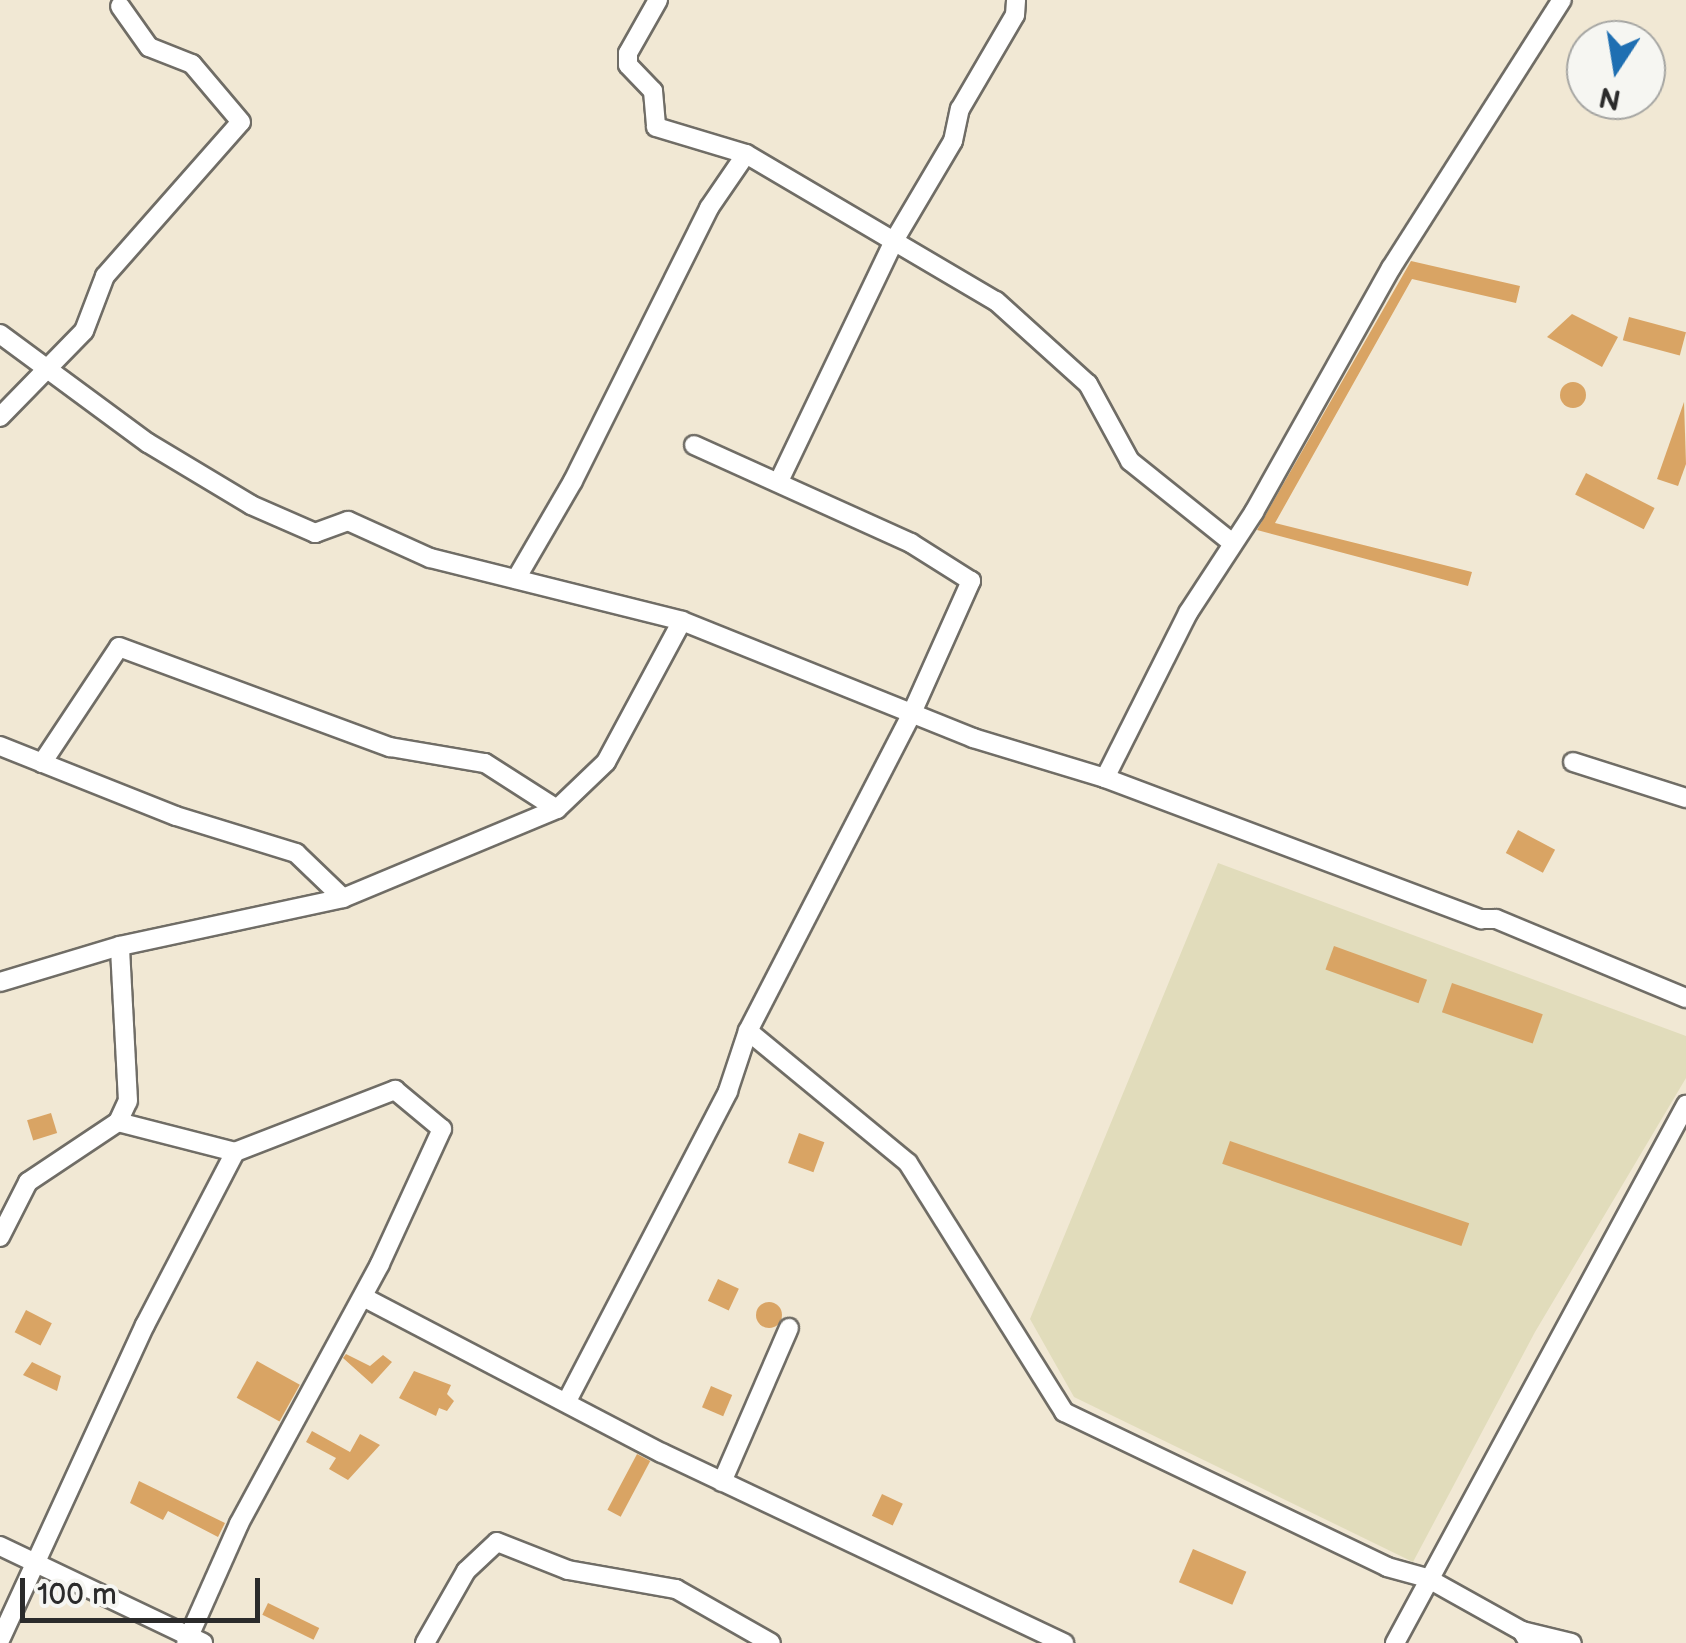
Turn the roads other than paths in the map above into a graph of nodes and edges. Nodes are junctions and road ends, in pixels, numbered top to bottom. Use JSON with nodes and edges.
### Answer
{"nodes":[{"id":1,"x":658,"y":0,"type":"edge"},
{"id":2,"x":1016,"y":0,"type":"edge"},
{"id":3,"x":1562,"y":0,"type":"edge"},
{"id":4,"x":120,"y":6,"type":"dead end"},
{"id":5,"x":746,"y":154,"type":"junction"},
{"id":6,"x":895,"y":240,"type":"junction"},
{"id":7,"x":0,"y":334,"type":"edge"},
{"id":8,"x":45,"y":368,"type":"junction"},
{"id":9,"x":0,"y":417,"type":"edge"},
{"id":10,"x":694,"y":445,"type":"dead end"},
{"id":11,"x":780,"y":480,"type":"junction"},
{"id":12,"x":1232,"y":542,"type":"junction"},
{"id":13,"x":516,"y":579,"type":"junction"},
{"id":14,"x":682,"y":622,"type":"junction"},
{"id":15,"x":911,"y":714,"type":"junction"},
{"id":16,"x":0,"y":746,"type":"edge"},
{"id":17,"x":1573,"y":762,"type":"dead end"},
{"id":18,"x":42,"y":763,"type":"junction"},
{"id":19,"x":1106,"y":778,"type":"junction"},
{"id":20,"x":1686,"y":798,"type":"edge"},
{"id":21,"x":557,"y":809,"type":"junction"},
{"id":22,"x":343,"y":898,"type":"junction"},
{"id":23,"x":120,"y":946,"type":"junction"},
{"id":24,"x":0,"y":982,"type":"edge"},
{"id":25,"x":1686,"y":998,"type":"edge"},
{"id":26,"x":748,"y":1031,"type":"junction"},
{"id":27,"x":1686,"y":1106,"type":"edge"},
{"id":28,"x":118,"y":1122,"type":"junction"},
{"id":29,"x":235,"y":1152,"type":"junction"},
{"id":30,"x":2,"y":1227,"type":"edge"},
{"id":31,"x":364,"y":1297,"type":"junction"},
{"id":32,"x":789,"y":1328,"type":"dead end"},
{"id":33,"x":568,"y":1399,"type":"junction"},
{"id":34,"x":722,"y":1482,"type":"junction"},
{"id":35,"x":0,"y":1546,"type":"edge"},
{"id":36,"x":34,"y":1564,"type":"junction"},
{"id":37,"x":1427,"y":1578,"type":"junction"},
{"id":38,"x":1526,"y":1637,"type":"edge"},
{"id":39,"x":0,"y":1640,"type":"edge"},
{"id":40,"x":193,"y":1640,"type":"edge"},
{"id":41,"x":425,"y":1643,"type":"edge"},
{"id":42,"x":771,"y":1643,"type":"edge"},
{"id":43,"x":1064,"y":1643,"type":"edge"},
{"id":44,"x":1395,"y":1643,"type":"edge"},
{"id":45,"x":1572,"y":1643,"type":"edge"}],
"edges":[{"from":1,"to":5,"type":"street"},
{"from":2,"to":6,"type":"street"},
{"from":3,"to":12,"type":"street"},
{"from":4,"to":8,"type":"street"},
{"from":5,"to":6,"type":"street"},
{"from":5,"to":13,"type":"street"},
{"from":6,"to":11,"type":"street"},
{"from":6,"to":12,"type":"street"},
{"from":7,"to":8,"type":"street"},
{"from":8,"to":9,"type":"street"},
{"from":8,"to":13,"type":"street"},
{"from":10,"to":11,"type":"street"},
{"from":11,"to":15,"type":"street"},
{"from":12,"to":19,"type":"street"},
{"from":13,"to":14,"type":"street"},
{"from":14,"to":15,"type":"street"},
{"from":14,"to":21,"type":"street"},
{"from":15,"to":19,"type":"street"},
{"from":15,"to":26,"type":"street"},
{"from":16,"to":18,"type":"street"},
{"from":17,"to":20,"type":"street"},
{"from":18,"to":21,"type":"street"},
{"from":18,"to":22,"type":"street"},
{"from":19,"to":25,"type":"street"},
{"from":21,"to":22,"type":"street"},
{"from":22,"to":23,"type":"street"},
{"from":23,"to":24,"type":"street"},
{"from":23,"to":28,"type":"street"},
{"from":26,"to":33,"type":"street"},
{"from":26,"to":37,"type":"street"},
{"from":27,"to":37,"type":"street"},
{"from":28,"to":29,"type":"street"},
{"from":28,"to":30,"type":"street"},
{"from":29,"to":31,"type":"street"},
{"from":29,"to":36,"type":"street"},
{"from":31,"to":33,"type":"street"},
{"from":31,"to":40,"type":"street"},
{"from":32,"to":34,"type":"street"},
{"from":33,"to":34,"type":"street"},
{"from":34,"to":43,"type":"street"},
{"from":35,"to":36,"type":"street"},
{"from":36,"to":39,"type":"street"},
{"from":36,"to":40,"type":"street"},
{"from":37,"to":38,"type":"street"},
{"from":37,"to":44,"type":"street"},
{"from":38,"to":45,"type":"street"},
{"from":41,"to":42,"type":"street"}]}
